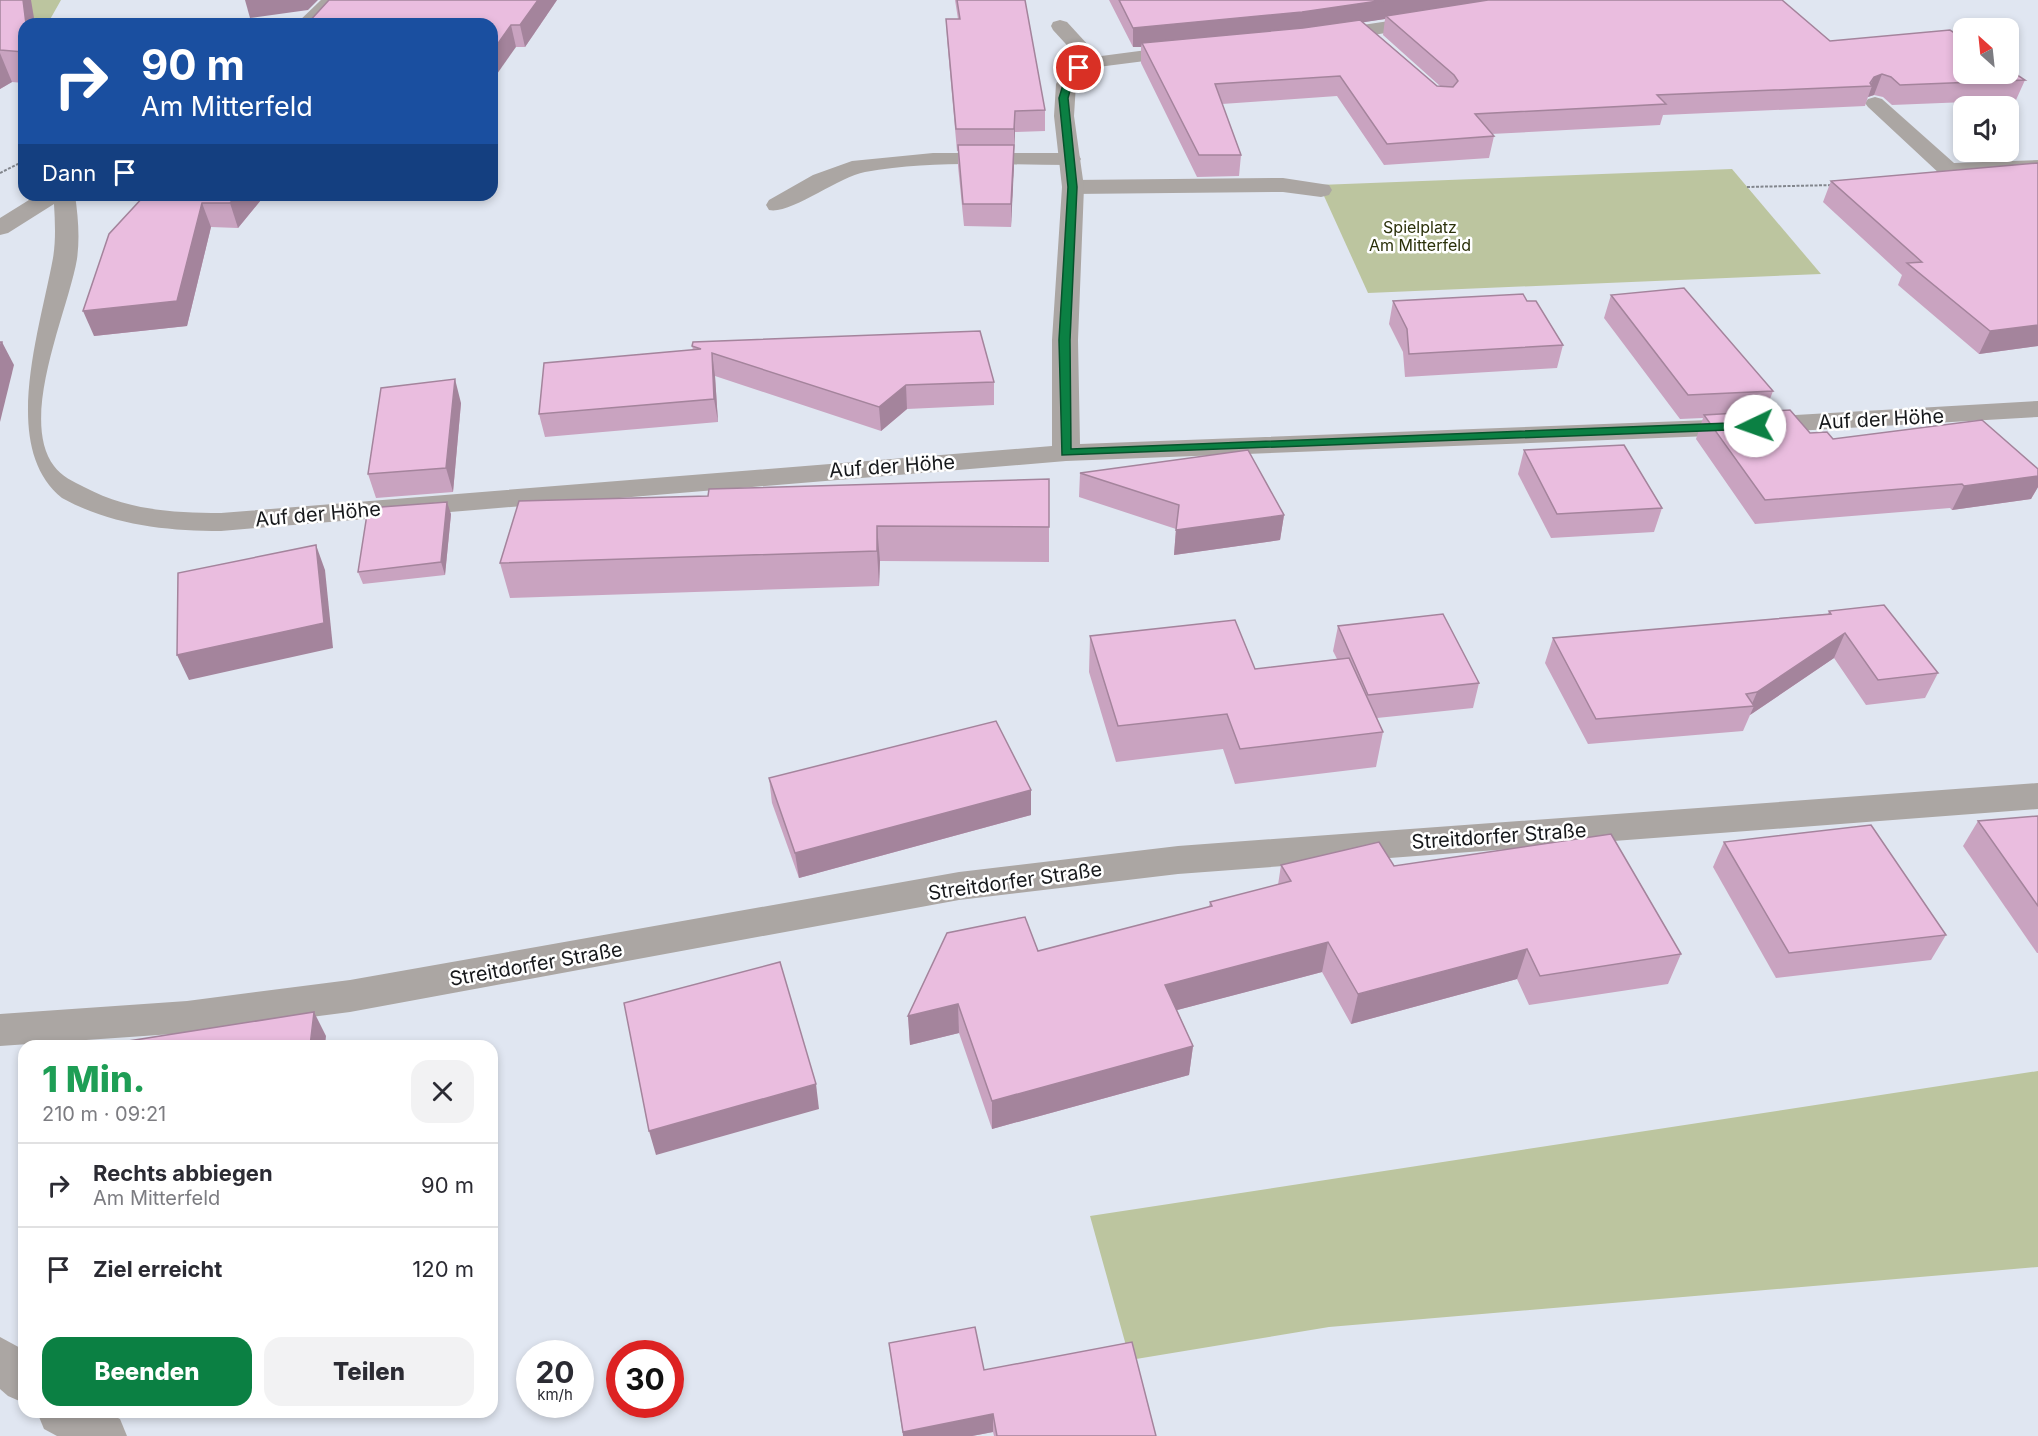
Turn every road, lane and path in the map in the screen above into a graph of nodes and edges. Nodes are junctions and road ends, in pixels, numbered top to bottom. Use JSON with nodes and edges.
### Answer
{"nodes":[{"id":1,"x":332,"y":0,"type":"edge"},
{"id":2,"x":312,"y":18,"type":"edge"},
{"id":3,"x":1446,"y":18,"type":"edge"},
{"id":4,"x":1060,"y":26,"type":"dead end"},
{"id":5,"x":1364,"y":32,"type":"junction"},
{"id":6,"x":1310,"y":38,"type":"edge"},
{"id":7,"x":1381,"y":47,"type":"edge"},
{"id":8,"x":1210,"y":49,"type":"edge"},
{"id":9,"x":1094,"y":62,"type":"junction"},
{"id":10,"x":1875,"y":103,"type":"edge"},
{"id":11,"x":1070,"y":159,"type":"junction"},
{"id":12,"x":18,"y":164,"type":"edge"},
{"id":13,"x":2038,"y":166,"type":"edge"},
{"id":14,"x":0,"y":173,"type":"edge"},
{"id":15,"x":1840,"y":184,"type":"edge"},
{"id":16,"x":1073,"y":187,"type":"junction"},
{"id":17,"x":1747,"y":187,"type":"dead end"},
{"id":18,"x":1321,"y":190,"type":"dead end"},
{"id":19,"x":43,"y":201,"type":"edge"},
{"id":20,"x":64,"y":201,"type":"edge"},
{"id":21,"x":777,"y":205,"type":"dead end"},
{"id":22,"x":0,"y":228,"type":"edge"},
{"id":23,"x":2038,"y":409,"type":"edge"},
{"id":24,"x":1066,"y":453,"type":"junction"},
{"id":25,"x":2038,"y":796,"type":"edge"},
{"id":26,"x":0,"y":1030,"type":"edge"},
{"id":27,"x":0,"y":1359,"type":"edge"},
{"id":28,"x":18,"y":1375,"type":"edge"},
{"id":29,"x":72,"y":1418,"type":"edge"},
{"id":30,"x":103,"y":1436,"type":"edge"}],
"edges":[{"from":1,"to":2,"type":"street"},
{"from":3,"to":5,"type":"street"},
{"from":4,"to":9,"type":"street"},
{"from":5,"to":6,"type":"street"},
{"from":5,"to":7,"type":"street"},
{"from":8,"to":9,"type":"street"},
{"from":9,"to":11,"type":"street"},
{"from":10,"to":13,"type":"street"},
{"from":11,"to":16,"type":"street"},
{"from":11,"to":21,"type":"street"},
{"from":12,"to":14,"type":"path"},
{"from":15,"to":17,"type":"path"},
{"from":16,"to":18,"type":"street"},
{"from":16,"to":24,"type":"street"},
{"from":19,"to":22,"type":"street"},
{"from":20,"to":24,"type":"street","name":"Auf der Höhe"},
{"from":23,"to":24,"type":"street","name":"Auf der Höhe"},
{"from":25,"to":26,"type":"street","name":"Streitdorfer Straße"},
{"from":27,"to":28,"type":"street"},
{"from":29,"to":30,"type":"street"}]}
